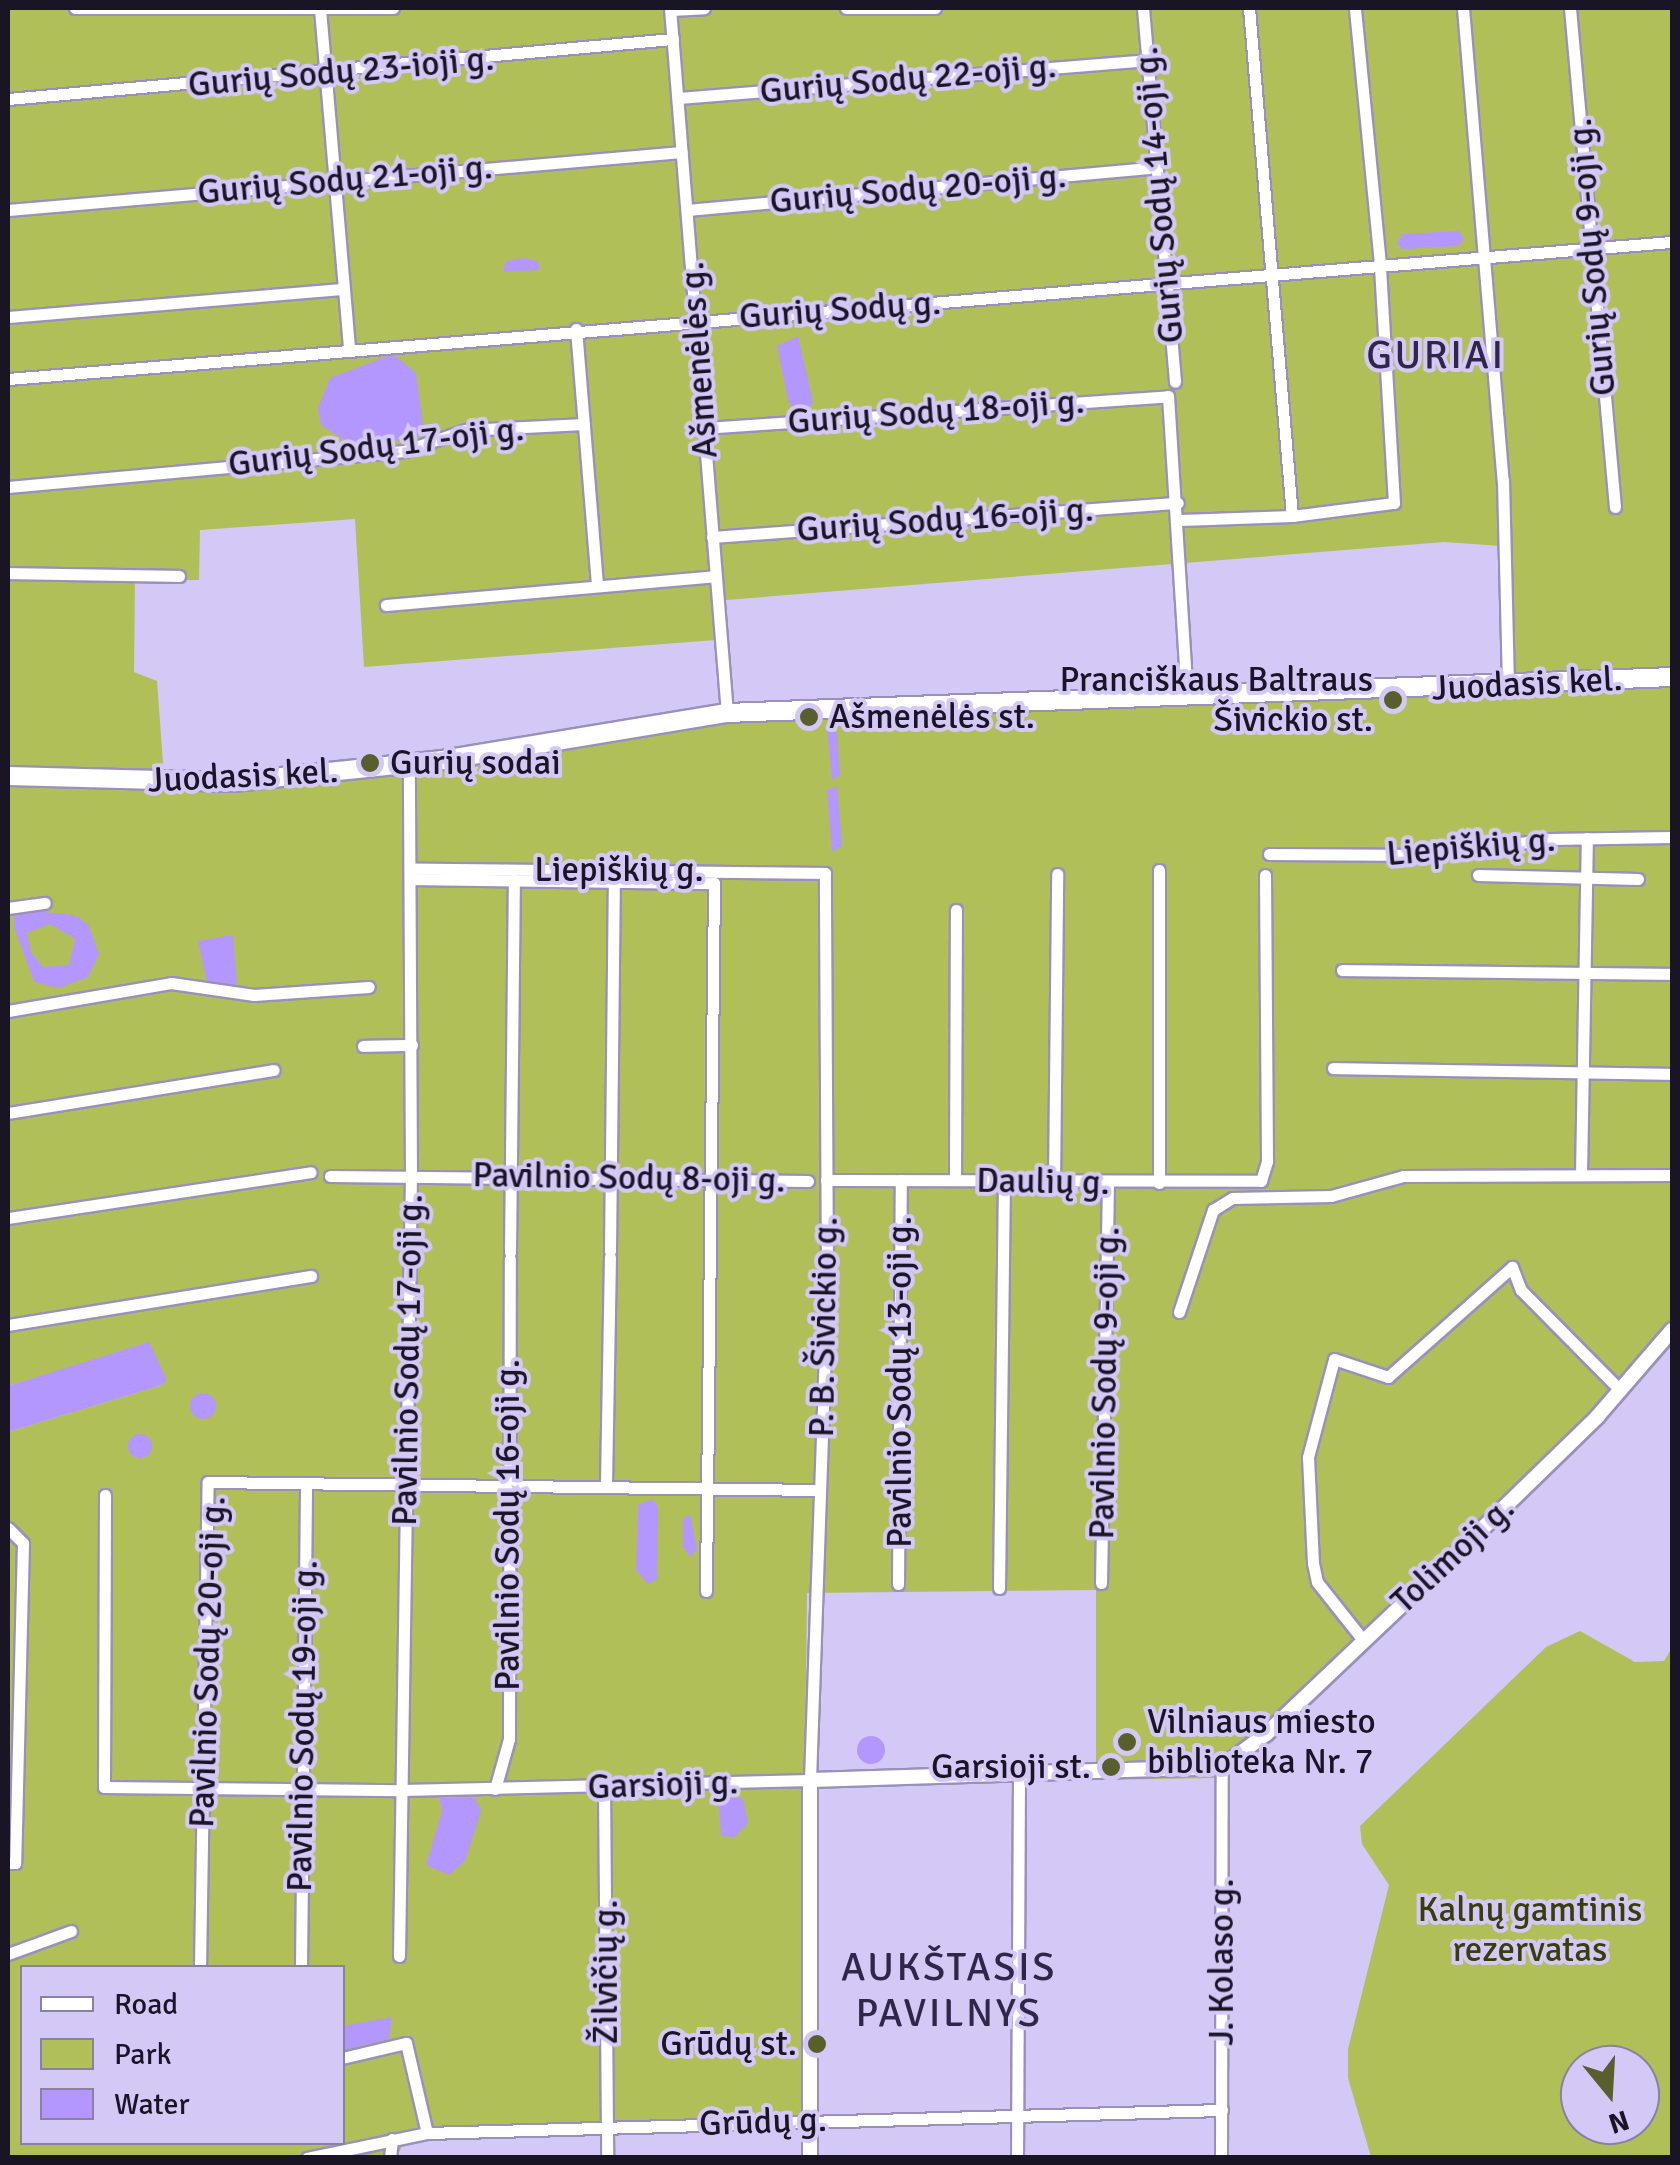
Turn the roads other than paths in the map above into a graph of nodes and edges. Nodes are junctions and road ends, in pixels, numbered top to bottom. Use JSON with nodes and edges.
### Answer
{"nodes":[{"id":1,"x":75,"y":8,"type":"edge"},
{"id":2,"x":394,"y":8,"type":"edge"},
{"id":3,"x":704,"y":8,"type":"edge"},
{"id":4,"x":846,"y":8,"type":"edge"},
{"id":5,"x":935,"y":8,"type":"edge"},
{"id":6,"x":1143,"y":8,"type":"edge"},
{"id":7,"x":1249,"y":8,"type":"edge"},
{"id":8,"x":1354,"y":8,"type":"edge"},
{"id":9,"x":1463,"y":8,"type":"edge"},
{"id":10,"x":1570,"y":8,"type":"edge"},
{"id":11,"x":320,"y":9,"type":"edge"},
{"id":12,"x":670,"y":9,"type":"edge"},
{"id":13,"x":673,"y":39,"type":"junction"},
{"id":14,"x":1138,"y":60,"type":"dead end"},
{"id":15,"x":325,"y":75,"type":"junction"},
{"id":16,"x":678,"y":98,"type":"junction"},
{"id":17,"x":8,"y":99,"type":"edge"},
{"id":18,"x":682,"y":152,"type":"junction"},
{"id":19,"x":1149,"y":168,"type":"dead end"},
{"id":20,"x":333,"y":180,"type":"junction"},
{"id":21,"x":8,"y":210,"type":"edge"},
{"id":22,"x":687,"y":210,"type":"junction"},
{"id":23,"x":1672,"y":242,"type":"edge"},
{"id":24,"x":1592,"y":248,"type":"junction"},
{"id":25,"x":1485,"y":256,"type":"junction"},
{"id":26,"x":1380,"y":264,"type":"junction"},
{"id":27,"x":1272,"y":274,"type":"junction"},
{"id":28,"x":1168,"y":282,"type":"junction"},
{"id":29,"x":342,"y":289,"type":"junction"},
{"id":30,"x":8,"y":317,"type":"edge"},
{"id":31,"x":696,"y":320,"type":"junction"},
{"id":32,"x":576,"y":330,"type":"junction"},
{"id":33,"x":348,"y":349,"type":"junction"},
{"id":34,"x":8,"y":380,"type":"edge"},
{"id":35,"x":1175,"y":382,"type":"dead end"},
{"id":36,"x":584,"y":424,"type":"junction"},
{"id":37,"x":704,"y":428,"type":"junction"},
{"id":38,"x":8,"y":487,"type":"edge"},
{"id":39,"x":1178,"y":503,"type":"junction"},
{"id":40,"x":1615,"y":508,"type":"dead end"},
{"id":41,"x":1292,"y":516,"type":"junction"},
{"id":42,"x":1179,"y":520,"type":"junction"},
{"id":43,"x":712,"y":536,"type":"junction"},
{"id":44,"x":8,"y":572,"type":"edge"},
{"id":45,"x":179,"y":576,"type":"dead end"},
{"id":46,"x":715,"y":576,"type":"junction"},
{"id":47,"x":598,"y":585,"type":"junction"},
{"id":48,"x":386,"y":605,"type":"dead end"},
{"id":49,"x":1672,"y":677,"type":"edge"},
{"id":50,"x":1508,"y":685,"type":"junction"},
{"id":51,"x":1186,"y":697,"type":"junction"},
{"id":52,"x":727,"y":712,"type":"junction"},
{"id":53,"x":409,"y":764,"type":"junction"},
{"id":54,"x":8,"y":776,"type":"edge"},
{"id":55,"x":1672,"y":837,"type":"edge"},
{"id":56,"x":1587,"y":838,"type":"junction"},
{"id":57,"x":1269,"y":854,"type":"dead end"},
{"id":58,"x":1158,"y":870,"type":"dead end"},
{"id":59,"x":825,"y":873,"type":"joint"},
{"id":60,"x":412,"y":874,"type":"junction"},
{"id":61,"x":1057,"y":874,"type":"dead end"},
{"id":62,"x":1264,"y":875,"type":"dead end"},
{"id":63,"x":1478,"y":875,"type":"dead end"},
{"id":64,"x":1587,"y":877,"type":"junction"},
{"id":65,"x":1638,"y":878,"type":"dead end"},
{"id":66,"x":514,"y":880,"type":"junction"},
{"id":67,"x":614,"y":881,"type":"junction"},
{"id":68,"x":45,"y":902,"type":"dead end"},
{"id":69,"x":8,"y":908,"type":"edge"},
{"id":70,"x":956,"y":910,"type":"dead end"},
{"id":71,"x":1342,"y":970,"type":"dead end"},
{"id":72,"x":1672,"y":974,"type":"edge"},
{"id":73,"x":1586,"y":976,"type":"junction"},
{"id":74,"x":369,"y":987,"type":"dead end"},
{"id":75,"x":8,"y":1011,"type":"edge"},
{"id":76,"x":363,"y":1046,"type":"dead end"},
{"id":77,"x":412,"y":1046,"type":"junction"},
{"id":78,"x":1333,"y":1068,"type":"dead end"},
{"id":79,"x":274,"y":1070,"type":"dead end"},
{"id":80,"x":1583,"y":1072,"type":"junction"},
{"id":81,"x":1672,"y":1074,"type":"edge"},
{"id":82,"x":8,"y":1113,"type":"edge"},
{"id":83,"x":311,"y":1172,"type":"dead end"},
{"id":84,"x":411,"y":1175,"type":"junction"},
{"id":85,"x":1581,"y":1175,"type":"junction"},
{"id":86,"x":1672,"y":1175,"type":"edge"},
{"id":87,"x":330,"y":1176,"type":"dead end"},
{"id":88,"x":512,"y":1176,"type":"junction"},
{"id":89,"x":612,"y":1178,"type":"junction"},
{"id":90,"x":711,"y":1180,"type":"junction"},
{"id":91,"x":826,"y":1180,"type":"junction"},
{"id":92,"x":902,"y":1180,"type":"junction"},
{"id":93,"x":955,"y":1180,"type":"junction"},
{"id":94,"x":808,"y":1181,"type":"dead end"},
{"id":95,"x":1004,"y":1181,"type":"junction"},
{"id":96,"x":1054,"y":1182,"type":"junction"},
{"id":97,"x":1108,"y":1182,"type":"junction"},
{"id":98,"x":1159,"y":1183,"type":"junction"},
{"id":99,"x":8,"y":1218,"type":"edge"},
{"id":100,"x":311,"y":1276,"type":"dead end"},
{"id":101,"x":1179,"y":1312,"type":"dead end"},
{"id":102,"x":8,"y":1325,"type":"edge"},
{"id":103,"x":1672,"y":1330,"type":"edge"},
{"id":104,"x":1620,"y":1390,"type":"junction"},
{"id":105,"x":507,"y":1482,"type":"junction"},
{"id":106,"x":306,"y":1484,"type":"junction"},
{"id":107,"x":406,"y":1484,"type":"junction"},
{"id":108,"x":606,"y":1484,"type":"junction"},
{"id":109,"x":706,"y":1487,"type":"junction"},
{"id":110,"x":820,"y":1490,"type":"junction"},
{"id":111,"x":105,"y":1495,"type":"dead end"},
{"id":112,"x":8,"y":1528,"type":"edge"},
{"id":113,"x":1101,"y":1583,"type":"dead end"},
{"id":114,"x":898,"y":1584,"type":"dead end"},
{"id":115,"x":1000,"y":1588,"type":"dead end"},
{"id":116,"x":706,"y":1591,"type":"dead end"},
{"id":117,"x":1363,"y":1640,"type":"junction"},
{"id":118,"x":1222,"y":1766,"type":"junction"},
{"id":119,"x":1019,"y":1773,"type":"junction"},
{"id":120,"x":810,"y":1780,"type":"junction"},
{"id":121,"x":203,"y":1788,"type":"junction"},
{"id":122,"x":604,"y":1788,"type":"junction"},
{"id":123,"x":495,"y":1789,"type":"junction"},
{"id":124,"x":303,"y":1790,"type":"junction"},
{"id":125,"x":404,"y":1790,"type":"junction"},
{"id":126,"x":8,"y":1863,"type":"edge"},
{"id":127,"x":72,"y":1931,"type":"dead end"},
{"id":128,"x":8,"y":1954,"type":"edge"},
{"id":129,"x":399,"y":1956,"type":"dead end"},
{"id":130,"x":200,"y":1965,"type":"edge"},
{"id":131,"x":301,"y":1965,"type":"edge"},
{"id":132,"x":345,"y":2057,"type":"edge"},
{"id":133,"x":1222,"y":2110,"type":"junction"},
{"id":134,"x":1017,"y":2116,"type":"junction"},
{"id":135,"x":811,"y":2120,"type":"junction"},
{"id":136,"x":607,"y":2127,"type":"junction"},
{"id":137,"x":427,"y":2133,"type":"junction"},
{"id":138,"x":392,"y":2139,"type":"junction"},
{"id":139,"x":307,"y":2158,"type":"edge"},
{"id":140,"x":390,"y":2158,"type":"edge"},
{"id":141,"x":607,"y":2158,"type":"edge"},
{"id":142,"x":810,"y":2158,"type":"edge"},
{"id":143,"x":1016,"y":2158,"type":"edge"},
{"id":144,"x":1221,"y":2158,"type":"edge"}],
"edges":[{"from":1,"to":11,"type":"street"},
{"from":2,"to":11,"type":"street"},
{"from":3,"to":12,"type":"street"},
{"from":4,"to":5,"type":"street"},
{"from":6,"to":28,"type":"street","name":"Gurių Sodų 14-oji g."},
{"from":7,"to":27,"type":"street"},
{"from":8,"to":26,"type":"street"},
{"from":9,"to":25,"type":"street"},
{"from":10,"to":24,"type":"street","name":"Gurių Sodų 9-oji g."},
{"from":11,"to":15,"type":"street"},
{"from":12,"to":13,"type":"street","name":"Ašmenėlės g."},
{"from":13,"to":15,"type":"street","name":"Gurių Sodų 23-ioji g."},
{"from":13,"to":16,"type":"street","name":"Ašmenėlės g."},
{"from":14,"to":16,"type":"street","name":"Gurių Sodų 22-oji g."},
{"from":15,"to":17,"type":"street","name":"Gurių Sodų 23-ioji g."},
{"from":15,"to":20,"type":"street"},
{"from":16,"to":18,"type":"street","name":"Ašmenėlės g."},
{"from":18,"to":20,"type":"street","name":"Gurių Sodų 21-oji g."},
{"from":18,"to":22,"type":"street","name":"Ašmenėlės g."},
{"from":19,"to":22,"type":"street","name":"Gurių Sodų 20-oji g."},
{"from":20,"to":21,"type":"street","name":"Gurių Sodų 21-oji g."},
{"from":20,"to":29,"type":"street"},
{"from":22,"to":31,"type":"street","name":"Ašmenėlės g."},
{"from":23,"to":24,"type":"street","name":"Gurių Sodų g."},
{"from":24,"to":25,"type":"street","name":"Gurių Sodų g."},
{"from":24,"to":40,"type":"street","name":"Gurių Sodų 9-oji g."},
{"from":25,"to":26,"type":"street","name":"Gurių Sodų g."},
{"from":25,"to":50,"type":"street"},
{"from":26,"to":27,"type":"street","name":"Gurių Sodų g."},
{"from":26,"to":41,"type":"street"},
{"from":27,"to":28,"type":"street","name":"Gurių Sodų g."},
{"from":27,"to":41,"type":"street"},
{"from":28,"to":31,"type":"street","name":"Gurių Sodų g."},
{"from":28,"to":35,"type":"street","name":"Gurių Sodų 14-oji g."},
{"from":29,"to":30,"type":"street"},
{"from":29,"to":33,"type":"street"},
{"from":31,"to":32,"type":"street","name":"Gurių Sodų g."},
{"from":31,"to":37,"type":"street","name":"Ašmenėlės g."},
{"from":32,"to":33,"type":"street","name":"Gurių Sodų g."},
{"from":32,"to":36,"type":"street"},
{"from":33,"to":34,"type":"street","name":"Gurių Sodų g."},
{"from":36,"to":38,"type":"street","name":"Gurių Sodų 17-oji g."},
{"from":36,"to":47,"type":"street"},
{"from":37,"to":39,"type":"street","name":"Gurių Sodų 18-oji g."},
{"from":37,"to":43,"type":"street","name":"Ašmenėlės g."},
{"from":39,"to":42,"type":"street"},
{"from":39,"to":43,"type":"street","name":"Gurių Sodų 16-oji g."},
{"from":41,"to":42,"type":"street"},
{"from":42,"to":51,"type":"street"},
{"from":43,"to":46,"type":"street","name":"Ašmenėlės g."},
{"from":44,"to":45,"type":"street"},
{"from":46,"to":47,"type":"street"},
{"from":46,"to":52,"type":"street","name":"Ašmenėlės g."},
{"from":47,"to":48,"type":"street"},
{"from":49,"to":50,"type":"main road","name":"Juodasis kel."},
{"from":50,"to":51,"type":"main road","name":"Juodasis kel."},
{"from":51,"to":52,"type":"main road","name":"Juodasis kel."},
{"from":52,"to":53,"type":"main road","name":"Juodasis kel."},
{"from":53,"to":54,"type":"main road","name":"Juodasis kel."},
{"from":53,"to":60,"type":"street","name":"Pavilnio Sodų 17-oji g."},
{"from":55,"to":56,"type":"street","name":"Liepiškių g."},
{"from":56,"to":57,"type":"street","name":"Liepiškių g."},
{"from":56,"to":64,"type":"street"},
{"from":58,"to":98,"type":"street"},
{"from":59,"to":60,"type":"street","name":"Liepiškių g."},
{"from":59,"to":91,"type":"street","name":"P. B. Šivickio g."},
{"from":60,"to":66,"type":"street"},
{"from":60,"to":77,"type":"street","name":"Pavilnio Sodų 17-oji g."},
{"from":61,"to":96,"type":"street"},
{"from":62,"to":98,"type":"street","name":"Daulių g."},
{"from":63,"to":64,"type":"street"},
{"from":64,"to":65,"type":"street"},
{"from":64,"to":73,"type":"street"},
{"from":66,"to":67,"type":"street"},
{"from":66,"to":88,"type":"street","name":"Pavilnio Sodų 16-oji g."},
{"from":67,"to":89,"type":"street"},
{"from":67,"to":90,"type":"street"},
{"from":68,"to":69,"type":"street"},
{"from":70,"to":93,"type":"street"},
{"from":71,"to":73,"type":"street"},
{"from":72,"to":73,"type":"street"},
{"from":73,"to":80,"type":"street"},
{"from":74,"to":75,"type":"street"},
{"from":76,"to":77,"type":"street"},
{"from":77,"to":84,"type":"street","name":"Pavilnio Sodų 17-oji g."},
{"from":78,"to":80,"type":"street"},
{"from":79,"to":82,"type":"street"},
{"from":80,"to":81,"type":"street"},
{"from":80,"to":85,"type":"street"},
{"from":83,"to":99,"type":"street"},
{"from":84,"to":87,"type":"street","name":"Pavilnio Sodų 8-oji g."},
{"from":84,"to":88,"type":"street","name":"Pavilnio Sodų 8-oji g."},
{"from":84,"to":107,"type":"street","name":"Pavilnio Sodų 17-oji g."},
{"from":85,"to":86,"type":"street"},
{"from":85,"to":101,"type":"street"},
{"from":88,"to":89,"type":"street","name":"Pavilnio Sodų 8-oji g."},
{"from":88,"to":105,"type":"street","name":"Pavilnio Sodų 16-oji g."},
{"from":89,"to":90,"type":"street","name":"Pavilnio Sodų 8-oji g."},
{"from":89,"to":108,"type":"street"},
{"from":90,"to":94,"type":"street","name":"Pavilnio Sodų 8-oji g."},
{"from":90,"to":109,"type":"street"},
{"from":91,"to":92,"type":"street","name":"Daulių g."},
{"from":91,"to":110,"type":"street","name":"P. B. Šivickio g."},
{"from":92,"to":93,"type":"street","name":"Daulių g."},
{"from":92,"to":114,"type":"street","name":"Pavilnio Sodų 13-oji g."},
{"from":93,"to":95,"type":"street","name":"Daulių g."},
{"from":95,"to":96,"type":"street","name":"Daulių g."},
{"from":95,"to":115,"type":"street"},
{"from":96,"to":97,"type":"street","name":"Daulių g."},
{"from":97,"to":98,"type":"street","name":"Daulių g."},
{"from":97,"to":113,"type":"street","name":"Pavilnio Sodų 9-oji g."},
{"from":100,"to":102,"type":"street"},
{"from":103,"to":104,"type":"street","name":"Tolimoji g."},
{"from":104,"to":117,"type":"street","name":"Tolimoji g."},
{"from":104,"to":117,"type":"street"},
{"from":105,"to":107,"type":"street","name":"Pavilnio Sodų 20-oji g."},
{"from":105,"to":108,"type":"street","name":"Pavilnio Sodų 20-oji g."},
{"from":105,"to":123,"type":"street","name":"Pavilnio Sodų 16-oji g."},
{"from":106,"to":107,"type":"street","name":"Pavilnio Sodų 20-oji g."},
{"from":106,"to":121,"type":"street","name":"Pavilnio Sodų 20-oji g."},
{"from":106,"to":124,"type":"street","name":"Pavilnio Sodų 19-oji g."},
{"from":107,"to":125,"type":"street","name":"Pavilnio Sodų 17-oji g."},
{"from":108,"to":109,"type":"street","name":"Pavilnio Sodų 20-oji g."},
{"from":109,"to":110,"type":"street","name":"Pavilnio Sodų 20-oji g."},
{"from":109,"to":116,"type":"street"},
{"from":110,"to":120,"type":"street","name":"P. B. Šivickio g."},
{"from":111,"to":121,"type":"street","name":"Garsioji g."},
{"from":112,"to":126,"type":"street"},
{"from":117,"to":118,"type":"street","name":"Tolimoji g."},
{"from":118,"to":119,"type":"street","name":"Garsioji g."},
{"from":118,"to":133,"type":"street","name":"J. Kolaso g."},
{"from":119,"to":120,"type":"street","name":"Garsioji g."},
{"from":119,"to":134,"type":"street"},
{"from":120,"to":122,"type":"street","name":"Garsioji g."},
{"from":120,"to":135,"type":"street"},
{"from":121,"to":124,"type":"street","name":"Garsioji g."},
{"from":121,"to":130,"type":"street","name":"Pavilnio Sodų 20-oji g."},
{"from":122,"to":123,"type":"street","name":"Garsioji g."},
{"from":122,"to":136,"type":"street","name":"Žilvičių g."},
{"from":123,"to":125,"type":"street","name":"Garsioji g."},
{"from":124,"to":125,"type":"street","name":"Garsioji g."},
{"from":124,"to":131,"type":"street","name":"Pavilnio Sodų 19-oji g."},
{"from":125,"to":129,"type":"street","name":"Pavilnio Sodų 17-oji g."},
{"from":127,"to":128,"type":"street"},
{"from":132,"to":137,"type":"street"},
{"from":133,"to":134,"type":"street","name":"Grūdų g."},
{"from":133,"to":144,"type":"street","name":"J. Kolaso g."},
{"from":134,"to":135,"type":"street","name":"Grūdų g."},
{"from":134,"to":143,"type":"street"},
{"from":135,"to":136,"type":"street","name":"Grūdų g."},
{"from":135,"to":142,"type":"street"},
{"from":136,"to":137,"type":"street","name":"Grūdų g."},
{"from":136,"to":141,"type":"street","name":"Žilvičių g."},
{"from":137,"to":138,"type":"street","name":"Grūdų g."},
{"from":138,"to":139,"type":"street","name":"Grūdų g."},
{"from":138,"to":140,"type":"street"}]}
